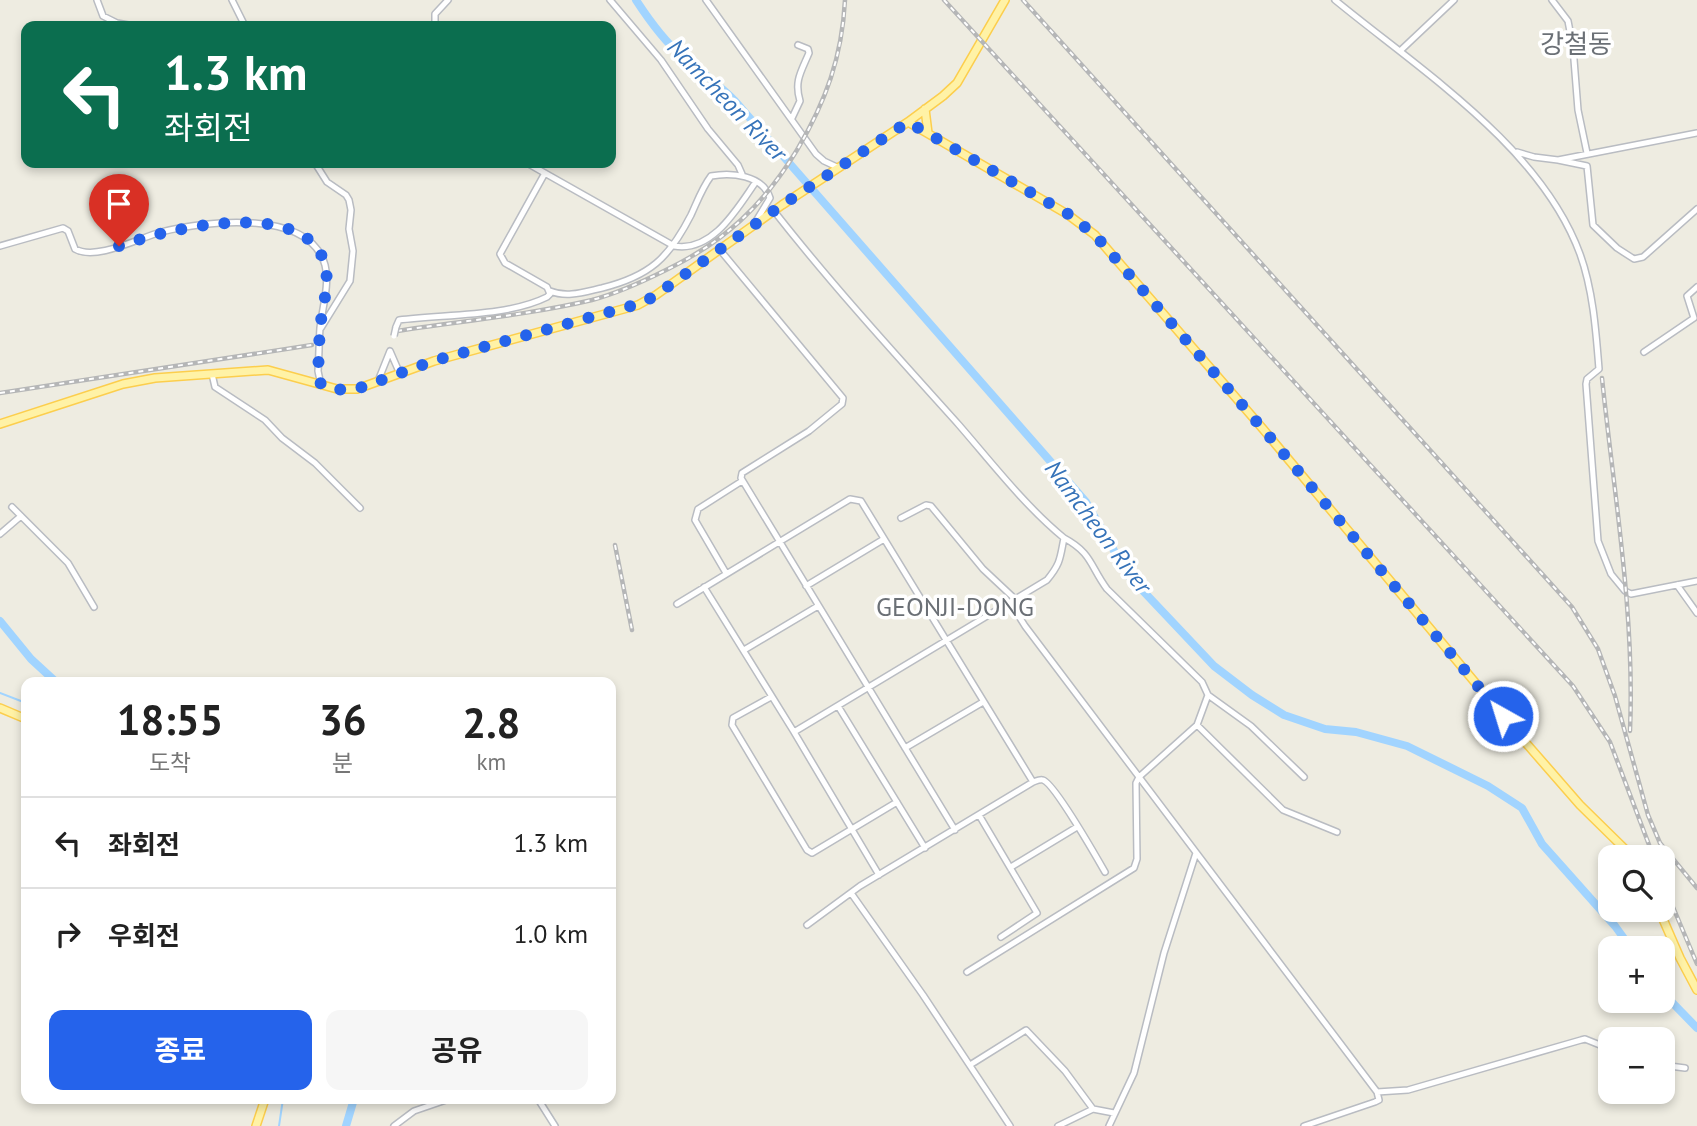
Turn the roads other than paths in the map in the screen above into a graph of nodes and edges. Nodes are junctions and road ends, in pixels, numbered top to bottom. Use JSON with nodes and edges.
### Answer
{"nodes":[{"id":1,"x":97,"y":0,"type":"edge"},
{"id":2,"x":232,"y":0,"type":"edge"},
{"id":3,"x":448,"y":0,"type":"edge"},
{"id":4,"x":610,"y":0,"type":"edge"},
{"id":5,"x":706,"y":0,"type":"edge"},
{"id":6,"x":1005,"y":0,"type":"edge"},
{"id":7,"x":1335,"y":0,"type":"edge"},
{"id":8,"x":1454,"y":0,"type":"edge"},
{"id":9,"x":1552,"y":0,"type":"edge"},
{"id":10,"x":113,"y":21,"type":"edge"},
{"id":11,"x":242,"y":21,"type":"edge"},
{"id":12,"x":435,"y":21,"type":"edge"},
{"id":13,"x":798,"y":45,"type":"dead end"},
{"id":14,"x":1399,"y":51,"type":"junction"},
{"id":15,"x":925,"y":109,"type":"junction"},
{"id":16,"x":792,"y":118,"type":"junction"},
{"id":17,"x":908,"y":122,"type":"junction"},
{"id":18,"x":928,"y":133,"type":"junction"},
{"id":19,"x":1697,"y":133,"type":"edge"},
{"id":20,"x":1514,"y":151,"type":"junction"},
{"id":21,"x":1587,"y":153,"type":"junction"},
{"id":22,"x":1558,"y":160,"type":"junction"},
{"id":23,"x":318,"y":168,"type":"edge"},
{"id":24,"x":536,"y":168,"type":"edge"},
{"id":25,"x":839,"y":168,"type":"junction"},
{"id":26,"x":545,"y":173,"type":"junction"},
{"id":27,"x":742,"y":174,"type":"junction"},
{"id":28,"x":755,"y":183,"type":"junction"},
{"id":29,"x":1697,"y":209,"type":"edge"},
{"id":30,"x":774,"y":211,"type":"junction"},
{"id":31,"x":752,"y":226,"type":"junction"},
{"id":32,"x":0,"y":246,"type":"edge"},
{"id":33,"x":674,"y":246,"type":"junction"},
{"id":34,"x":720,"y":250,"type":"junction"},
{"id":35,"x":1697,"y":287,"type":"edge"},
{"id":36,"x":550,"y":291,"type":"junction"},
{"id":37,"x":320,"y":331,"type":"junction"},
{"id":38,"x":390,"y":351,"type":"junction"},
{"id":39,"x":1644,"y":352,"type":"dead end"},
{"id":40,"x":212,"y":374,"type":"junction"},
{"id":41,"x":400,"y":374,"type":"junction"},
{"id":42,"x":378,"y":382,"type":"junction"},
{"id":43,"x":321,"y":385,"type":"junction"},
{"id":44,"x":0,"y":424,"type":"edge"},
{"id":45,"x":742,"y":481,"type":"junction"},
{"id":46,"x":12,"y":507,"type":"dead end"},
{"id":47,"x":360,"y":508,"type":"dead end"},
{"id":48,"x":21,"y":516,"type":"junction"},
{"id":49,"x":901,"y":518,"type":"dead end"},
{"id":50,"x":0,"y":534,"type":"edge"},
{"id":51,"x":1064,"y":538,"type":"junction"},
{"id":52,"x":884,"y":539,"type":"junction"},
{"id":53,"x":779,"y":542,"type":"junction"},
{"id":54,"x":726,"y":573,"type":"junction"},
{"id":55,"x":1697,"y":581,"type":"edge"},
{"id":56,"x":1677,"y":585,"type":"junction"},
{"id":57,"x":806,"y":586,"type":"junction"},
{"id":58,"x":704,"y":587,"type":"junction"},
{"id":59,"x":1012,"y":601,"type":"junction"},
{"id":60,"x":677,"y":604,"type":"dead end"},
{"id":61,"x":818,"y":606,"type":"junction"},
{"id":62,"x":94,"y":607,"type":"dead end"},
{"id":63,"x":1697,"y":613,"type":"edge"},
{"id":64,"x":946,"y":641,"type":"junction"},
{"id":65,"x":744,"y":650,"type":"junction"},
{"id":66,"x":868,"y":687,"type":"junction"},
{"id":67,"x":1209,"y":695,"type":"junction"},
{"id":68,"x":771,"y":697,"type":"junction"},
{"id":69,"x":983,"y":702,"type":"junction"},
{"id":70,"x":838,"y":706,"type":"junction"},
{"id":71,"x":0,"y":708,"type":"edge"},
{"id":72,"x":21,"y":717,"type":"edge"},
{"id":73,"x":1197,"y":725,"type":"junction"},
{"id":74,"x":794,"y":733,"type":"junction"},
{"id":75,"x":905,"y":748,"type":"junction"},
{"id":76,"x":1139,"y":777,"type":"junction"},
{"id":77,"x":1304,"y":777,"type":"dead end"},
{"id":78,"x":1033,"y":782,"type":"junction"},
{"id":79,"x":897,"y":802,"type":"junction"},
{"id":80,"x":979,"y":815,"type":"junction"},
{"id":81,"x":1077,"y":827,"type":"junction"},
{"id":82,"x":852,"y":829,"type":"junction"},
{"id":83,"x":955,"y":830,"type":"junction"},
{"id":84,"x":1336,"y":832,"type":"dead end"},
{"id":85,"x":1621,"y":845,"type":"edge"},
{"id":86,"x":925,"y":848,"type":"junction"},
{"id":87,"x":1196,"y":853,"type":"junction"},
{"id":88,"x":1011,"y":867,"type":"junction"},
{"id":89,"x":1105,"y":872,"type":"dead end"},
{"id":90,"x":879,"y":875,"type":"junction"},
{"id":91,"x":851,"y":893,"type":"junction"},
{"id":92,"x":1664,"y":922,"type":"edge"},
{"id":93,"x":807,"y":925,"type":"dead end"},
{"id":94,"x":1001,"y":937,"type":"dead end"},
{"id":95,"x":967,"y":972,"type":"dead end"},
{"id":96,"x":1697,"y":990,"type":"edge"},
{"id":97,"x":1598,"y":1044,"type":"edge"},
{"id":98,"x":970,"y":1065,"type":"junction"},
{"id":99,"x":1675,"y":1067,"type":"edge"},
{"id":100,"x":1685,"y":1068,"type":"dead end"},
{"id":101,"x":1377,"y":1092,"type":"junction"},
{"id":102,"x":263,"y":1104,"type":"edge"},
{"id":103,"x":434,"y":1104,"type":"edge"},
{"id":104,"x":541,"y":1104,"type":"edge"},
{"id":105,"x":1093,"y":1109,"type":"junction"},
{"id":106,"x":1114,"y":1113,"type":"junction"},
{"id":107,"x":256,"y":1126,"type":"edge"},
{"id":108,"x":394,"y":1126,"type":"edge"},
{"id":109,"x":555,"y":1126,"type":"edge"},
{"id":110,"x":1010,"y":1126,"type":"edge"},
{"id":111,"x":1058,"y":1126,"type":"edge"},
{"id":112,"x":1109,"y":1126,"type":"edge"},
{"id":113,"x":1304,"y":1126,"type":"edge"}],
"edges":[{"from":1,"to":10,"type":"street"},
{"from":2,"to":11,"type":"street"},
{"from":3,"to":12,"type":"street"},
{"from":4,"to":27,"type":"street"},
{"from":5,"to":16,"type":"street"},
{"from":6,"to":15,"type":"main road"},
{"from":7,"to":14,"type":"street"},
{"from":8,"to":14,"type":"street"},
{"from":9,"to":21,"type":"street"},
{"from":13,"to":16,"type":"street"},
{"from":14,"to":20,"type":"street"},
{"from":15,"to":17,"type":"main road"},
{"from":15,"to":18,"type":"main road"},
{"from":16,"to":25,"type":"street"},
{"from":17,"to":18,"type":"main road"},
{"from":17,"to":25,"type":"main road"},
{"from":18,"to":85,"type":"main road"},
{"from":19,"to":21,"type":"street"},
{"from":20,"to":22,"type":"street"},
{"from":20,"to":56,"type":"street"},
{"from":21,"to":22,"type":"street"},
{"from":22,"to":29,"type":"street"},
{"from":23,"to":37,"type":"street"},
{"from":24,"to":26,"type":"street"},
{"from":25,"to":30,"type":"main road"},
{"from":26,"to":33,"type":"street"},
{"from":26,"to":36,"type":"street"},
{"from":27,"to":28,"type":"street"},
{"from":27,"to":33,"type":"street"},
{"from":28,"to":31,"type":"street"},
{"from":28,"to":33,"type":"street"},
{"from":30,"to":31,"type":"main road"},
{"from":30,"to":51,"type":"street"},
{"from":31,"to":34,"type":"main road"},
{"from":32,"to":37,"type":"street"},
{"from":33,"to":36,"type":"street"},
{"from":34,"to":41,"type":"main road"},
{"from":34,"to":45,"type":"street"},
{"from":35,"to":39,"type":"street"},
{"from":36,"to":38,"type":"street","bridge":true},
{"from":37,"to":43,"type":"street"},
{"from":38,"to":41,"type":"street"},
{"from":38,"to":42,"type":"street"},
{"from":40,"to":43,"type":"main road"},
{"from":40,"to":44,"type":"main road"},
{"from":40,"to":47,"type":"street"},
{"from":41,"to":42,"type":"main road"},
{"from":42,"to":43,"type":"main road"},
{"from":45,"to":53,"type":"street"},
{"from":45,"to":54,"type":"street"},
{"from":46,"to":48,"type":"street"},
{"from":48,"to":50,"type":"street"},
{"from":48,"to":62,"type":"street"},
{"from":49,"to":59,"type":"street"},
{"from":51,"to":59,"type":"street"},
{"from":51,"to":67,"type":"street"},
{"from":52,"to":53,"type":"street"},
{"from":52,"to":57,"type":"street"},
{"from":52,"to":64,"type":"street"},
{"from":53,"to":54,"type":"street"},
{"from":53,"to":57,"type":"street"},
{"from":54,"to":58,"type":"street"},
{"from":55,"to":56,"type":"street"},
{"from":56,"to":63,"type":"street"},
{"from":57,"to":61,"type":"street"},
{"from":58,"to":60,"type":"street"},
{"from":58,"to":65,"type":"street"},
{"from":59,"to":64,"type":"street"},
{"from":59,"to":76,"type":"street"},
{"from":61,"to":65,"type":"street"},
{"from":61,"to":66,"type":"street"},
{"from":64,"to":66,"type":"street"},
{"from":64,"to":69,"type":"street"},
{"from":65,"to":68,"type":"street"},
{"from":66,"to":70,"type":"street"},
{"from":66,"to":75,"type":"street"},
{"from":67,"to":73,"type":"street"},
{"from":67,"to":77,"type":"street"},
{"from":68,"to":74,"type":"street"},
{"from":68,"to":82,"type":"street"},
{"from":69,"to":75,"type":"street"},
{"from":69,"to":78,"type":"street"},
{"from":70,"to":74,"type":"street"},
{"from":70,"to":79,"type":"street"},
{"from":71,"to":72,"type":"main road"},
{"from":73,"to":76,"type":"street"},
{"from":73,"to":84,"type":"street"},
{"from":74,"to":82,"type":"street"},
{"from":75,"to":83,"type":"street"},
{"from":76,"to":87,"type":"street"},
{"from":76,"to":95,"type":"street"},
{"from":78,"to":80,"type":"street"},
{"from":78,"to":81,"type":"street"},
{"from":79,"to":82,"type":"street"},
{"from":79,"to":86,"type":"street"},
{"from":80,"to":83,"type":"street"},
{"from":80,"to":88,"type":"street"},
{"from":81,"to":88,"type":"street"},
{"from":81,"to":89,"type":"street"},
{"from":82,"to":90,"type":"street"},
{"from":83,"to":86,"type":"street"},
{"from":86,"to":90,"type":"street"},
{"from":87,"to":101,"type":"street"},
{"from":87,"to":106,"type":"street"},
{"from":88,"to":94,"type":"street"},
{"from":90,"to":91,"type":"street"},
{"from":91,"to":93,"type":"street"},
{"from":91,"to":98,"type":"street"},
{"from":92,"to":96,"type":"main road"},
{"from":97,"to":101,"type":"street"},
{"from":98,"to":105,"type":"street"},
{"from":98,"to":110,"type":"street"},
{"from":99,"to":100,"type":"street"},
{"from":101,"to":113,"type":"street"},
{"from":102,"to":107,"type":"main road"},
{"from":103,"to":108,"type":"street"},
{"from":104,"to":109,"type":"street"},
{"from":105,"to":106,"type":"street"},
{"from":105,"to":111,"type":"street"},
{"from":106,"to":112,"type":"street"}]}
